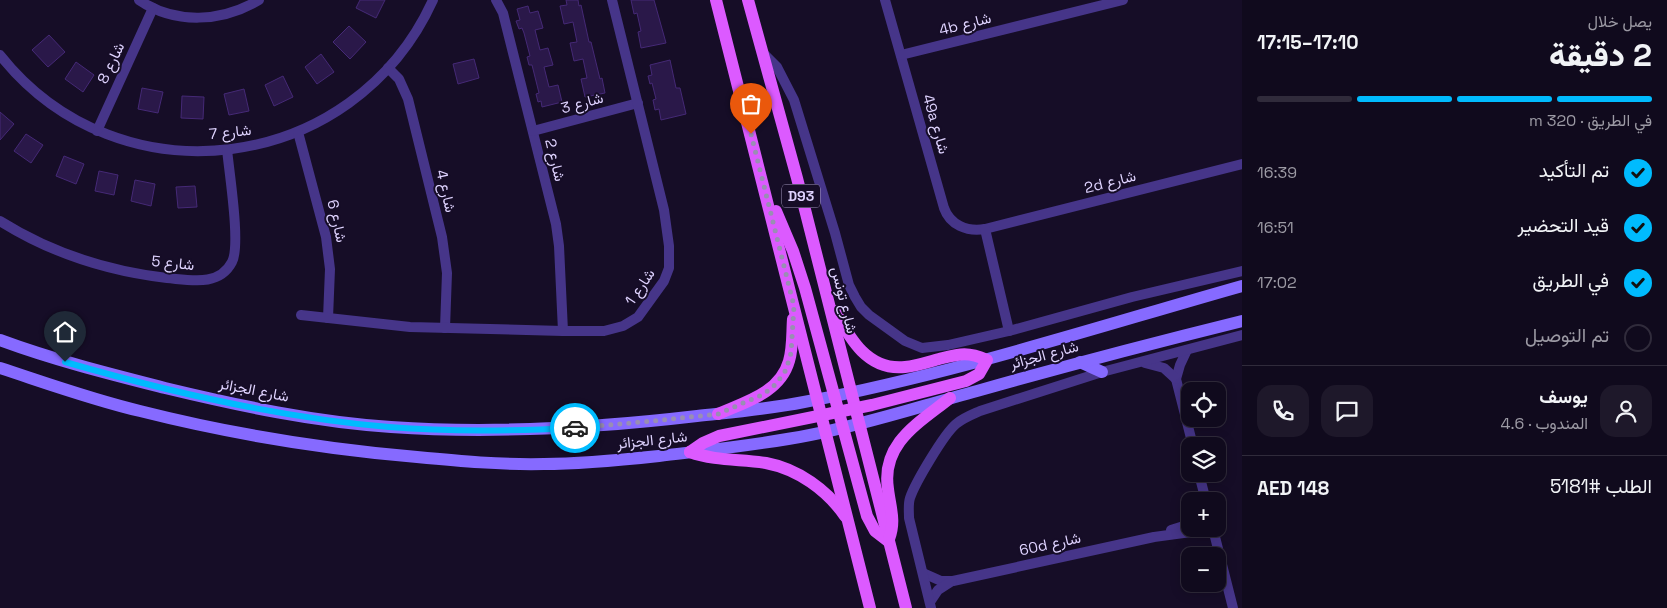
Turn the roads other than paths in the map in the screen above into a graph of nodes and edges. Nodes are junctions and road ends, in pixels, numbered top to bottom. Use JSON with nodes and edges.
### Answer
{"nodes":[{"id":1,"x":138,"y":0,"type":"edge"},
{"id":2,"x":259,"y":0,"type":"edge"},
{"id":3,"x":433,"y":0,"type":"edge"},
{"id":4,"x":496,"y":0,"type":"edge"},
{"id":5,"x":612,"y":0,"type":"edge"},
{"id":6,"x":716,"y":0,"type":"edge"},
{"id":7,"x":748,"y":0,"type":"edge"},
{"id":8,"x":886,"y":0,"type":"edge"},
{"id":9,"x":1123,"y":0,"type":"edge"},
{"id":10,"x":153,"y":8,"type":"junction"},
{"id":11,"x":762,"y":52,"type":"junction"},
{"id":12,"x":0,"y":55,"type":"edge"},
{"id":13,"x":901,"y":55,"type":"junction"},
{"id":14,"x":388,"y":68,"type":"junction"},
{"id":15,"x":638,"y":103,"type":"junction"},
{"id":16,"x":97,"y":131,"type":"junction"},
{"id":17,"x":533,"y":131,"type":"junction"},
{"id":18,"x":298,"y":132,"type":"junction"},
{"id":19,"x":227,"y":149,"type":"junction"},
{"id":20,"x":1242,"y":164,"type":"edge"},
{"id":21,"x":765,"y":191,"type":"junction"},
{"id":22,"x":0,"y":221,"type":"edge"},
{"id":23,"x":985,"y":229,"type":"junction"},
{"id":24,"x":1242,"y":271,"type":"edge"},
{"id":25,"x":1242,"y":286,"type":"edge"},
{"id":26,"x":825,"y":294,"type":"junction"},
{"id":27,"x":794,"y":306,"type":"junction"},
{"id":28,"x":301,"y":315,"type":"dead end"},
{"id":29,"x":328,"y":318,"type":"junction"},
{"id":30,"x":1242,"y":321,"type":"edge"},
{"id":31,"x":445,"y":328,"type":"junction"},
{"id":32,"x":562,"y":331,"type":"junction"},
{"id":33,"x":1009,"y":331,"type":"junction"},
{"id":34,"x":1242,"y":335,"type":"edge"},
{"id":35,"x":0,"y":340,"type":"edge"},
{"id":36,"x":1187,"y":350,"type":"junction"},
{"id":37,"x":987,"y":360,"type":"junction"},
{"id":38,"x":1080,"y":362,"type":"junction"},
{"id":39,"x":1139,"y":362,"type":"junction"},
{"id":40,"x":0,"y":368,"type":"edge"},
{"id":41,"x":1102,"y":372,"type":"junction"},
{"id":42,"x":1176,"y":379,"type":"junction"},
{"id":43,"x":851,"y":393,"type":"junction"},
{"id":44,"x":835,"y":396,"type":"junction"},
{"id":45,"x":950,"y":398,"type":"junction"},
{"id":46,"x":817,"y":400,"type":"junction"},
{"id":47,"x":855,"y":409,"type":"junction"},
{"id":48,"x":840,"y":412,"type":"junction"},
{"id":49,"x":718,"y":414,"type":"junction"},
{"id":50,"x":822,"y":416,"type":"junction"},
{"id":51,"x":859,"y":425,"type":"junction"},
{"id":52,"x":844,"y":428,"type":"junction"},
{"id":53,"x":826,"y":432,"type":"junction"},
{"id":54,"x":1191,"y":437,"type":"edge"},
{"id":55,"x":690,"y":452,"type":"junction"},
{"id":56,"x":848,"y":522,"type":"junction"},
{"id":57,"x":1181,"y":527,"type":"edge"},
{"id":58,"x":1181,"y":533,"type":"edge"},
{"id":59,"x":1154,"y":537,"type":"junction"},
{"id":60,"x":1215,"y":537,"type":"edge"},
{"id":61,"x":888,"y":541,"type":"junction"},
{"id":62,"x":923,"y":573,"type":"junction"},
{"id":63,"x":953,"y":581,"type":"junction"},
{"id":64,"x":931,"y":605,"type":"edge"},
{"id":65,"x":870,"y":608,"type":"edge"},
{"id":66,"x":906,"y":608,"type":"edge"},
{"id":67,"x":1233,"y":608,"type":"edge"}],
"edges":[{"from":1,"to":10,"type":"street"},
{"from":2,"to":10,"type":"street"},
{"from":3,"to":14,"type":"street","name":"شارع 7"},
{"from":4,"to":17,"type":"street","name":"شارع 2"},
{"from":5,"to":15,"type":"street","name":"شارع 1"},
{"from":6,"to":21,"type":"main road","number":"D93"},
{"from":7,"to":11,"type":"main road","name":"شارع تونس","number":"D93"},
{"from":8,"to":13,"type":"street","name":"49a شارع"},
{"from":9,"to":13,"type":"street","name":"4b شارع"},
{"from":10,"to":16,"type":"street","name":"شارع 8"},
{"from":11,"to":26,"type":"main road","name":"شارع تونس","number":"D93"},
{"from":11,"to":33,"type":"street"},
{"from":12,"to":16,"type":"street","name":"شارع 7"},
{"from":13,"to":23,"type":"street","name":"49a شارع"},
{"from":14,"to":18,"type":"street","name":"شارع 7"},
{"from":14,"to":31,"type":"street","name":"شارع 4"},
{"from":15,"to":17,"type":"street","name":"شارع 3"},
{"from":15,"to":32,"type":"street","name":"شارع 1"},
{"from":16,"to":19,"type":"street","name":"شارع 7"},
{"from":17,"to":32,"type":"street","name":"شارع 2"},
{"from":18,"to":19,"type":"street","name":"شارع 7"},
{"from":18,"to":29,"type":"street","name":"شارع 6"},
{"from":19,"to":22,"type":"street","name":"شارع 5"},
{"from":20,"to":23,"type":"street","name":"2d شارع"},
{"from":21,"to":27,"type":"main road","number":"D93"},
{"from":21,"to":44,"type":"main road"},
{"from":23,"to":33,"type":"street"},
{"from":24,"to":33,"type":"street"},
{"from":25,"to":37,"type":"main road","name":"شارع الجزائر"},
{"from":26,"to":37,"type":"main road"},
{"from":26,"to":43,"type":"main road","name":"شارع تونس","number":"D93"},
{"from":27,"to":46,"type":"main road","number":"D93"},
{"from":27,"to":49,"type":"main road"},
{"from":28,"to":29,"type":"street","name":"شارع 1"},
{"from":29,"to":31,"type":"street","name":"شارع 1"},
{"from":30,"to":38,"type":"main road","name":"شارع الجزائر"},
{"from":31,"to":32,"type":"street","name":"شارع 1"},
{"from":34,"to":36,"type":"street"},
{"from":35,"to":49,"type":"main road","name":"شارع الجزائر"},
{"from":36,"to":39,"type":"street"},
{"from":36,"to":42,"type":"street"},
{"from":37,"to":43,"type":"main road","name":"شارع الجزائر"},
{"from":37,"to":47,"type":"main road"},
{"from":38,"to":41,"type":"main road"},
{"from":38,"to":45,"type":"main road","name":"شارع الجزائر"},
{"from":39,"to":41,"type":"street"},
{"from":39,"to":42,"type":"street"},
{"from":40,"to":55,"type":"main road","name":"شارع الجزائر"},
{"from":41,"to":62,"type":"street"},
{"from":42,"to":54,"type":"street"},
{"from":43,"to":44,"type":"main road","name":"شارع الجزائر"},
{"from":43,"to":47,"type":"main road","name":"شارع تونس","number":"D93"},
{"from":44,"to":46,"type":"main road","name":"شارع الجزائر"},
{"from":44,"to":48,"type":"main road"},
{"from":45,"to":51,"type":"main road","name":"شارع الجزائر"},
{"from":45,"to":61,"type":"main road"},
{"from":46,"to":49,"type":"main road","name":"شارع الجزائر"},
{"from":46,"to":50,"type":"main road","number":"D93"},
{"from":47,"to":48,"type":"main road"},
{"from":47,"to":51,"type":"main road","name":"شارع تونس","number":"D93"},
{"from":48,"to":50,"type":"main road"},
{"from":48,"to":52,"type":"main road"},
{"from":50,"to":53,"type":"main road","number":"D93"},
{"from":50,"to":55,"type":"main road"},
{"from":51,"to":52,"type":"main road","name":"شارع الجزائر"},
{"from":51,"to":61,"type":"main road","name":"شارع تونس","number":"D93"},
{"from":52,"to":53,"type":"main road","name":"شارع الجزائر"},
{"from":52,"to":61,"type":"main road"},
{"from":53,"to":55,"type":"main road","name":"شارع الجزائر"},
{"from":53,"to":56,"type":"main road","number":"D93"},
{"from":55,"to":56,"type":"main road"},
{"from":56,"to":65,"type":"main road","number":"D93"},
{"from":57,"to":59,"type":"street","name":"60d شارع"},
{"from":58,"to":59,"type":"street","name":"60d شارع"},
{"from":59,"to":63,"type":"street","name":"60d شارع"},
{"from":60,"to":67,"type":"street"},
{"from":61,"to":66,"type":"main road","name":"شارع تونس","number":"D93"},
{"from":62,"to":63,"type":"street","name":"60d شارع"},
{"from":62,"to":64,"type":"street"},
{"from":63,"to":64,"type":"street","name":"60d شارع"}]}
